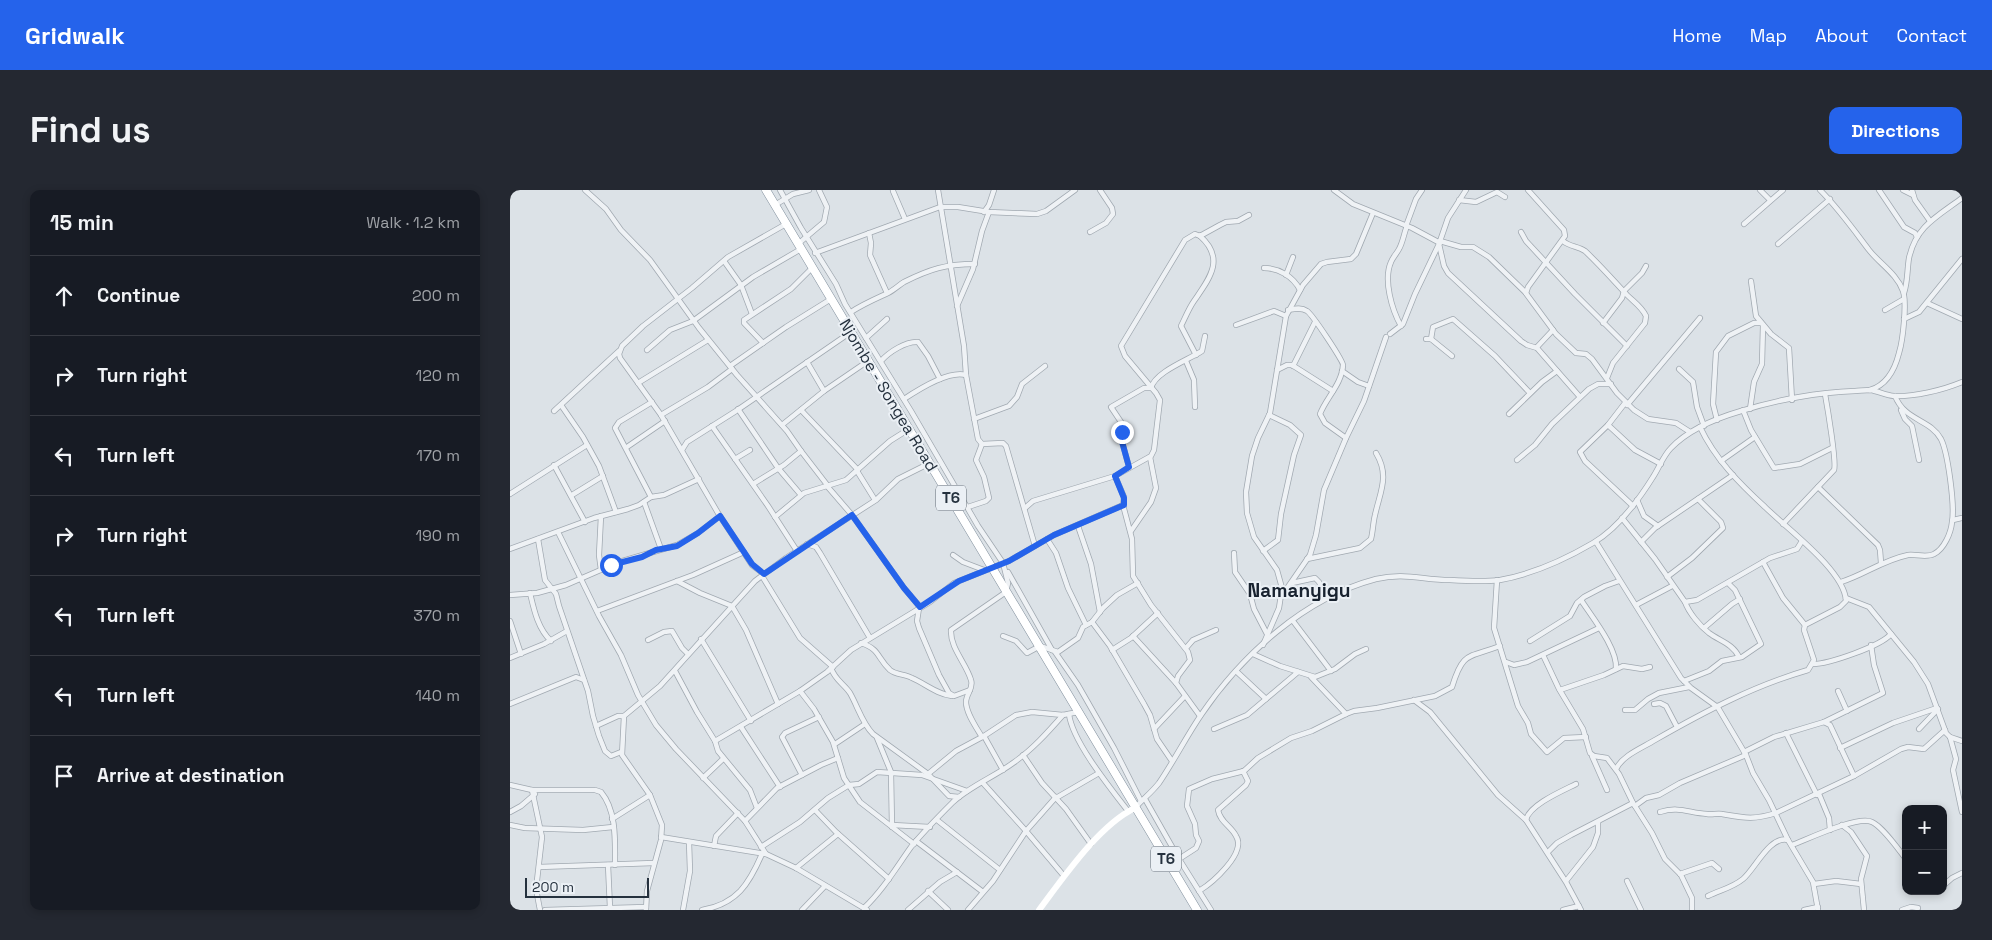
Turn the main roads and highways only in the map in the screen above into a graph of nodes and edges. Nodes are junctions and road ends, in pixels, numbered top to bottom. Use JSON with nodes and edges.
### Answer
{"nodes":[{"id":1,"x":766,"y":190,"type":"edge"},
{"id":2,"x":1197,"y":910,"type":"edge"}],
"edges":[{"from":1,"to":2,"type":"highway","name":"Njombe - Songea Road","number":"T6"}]}
